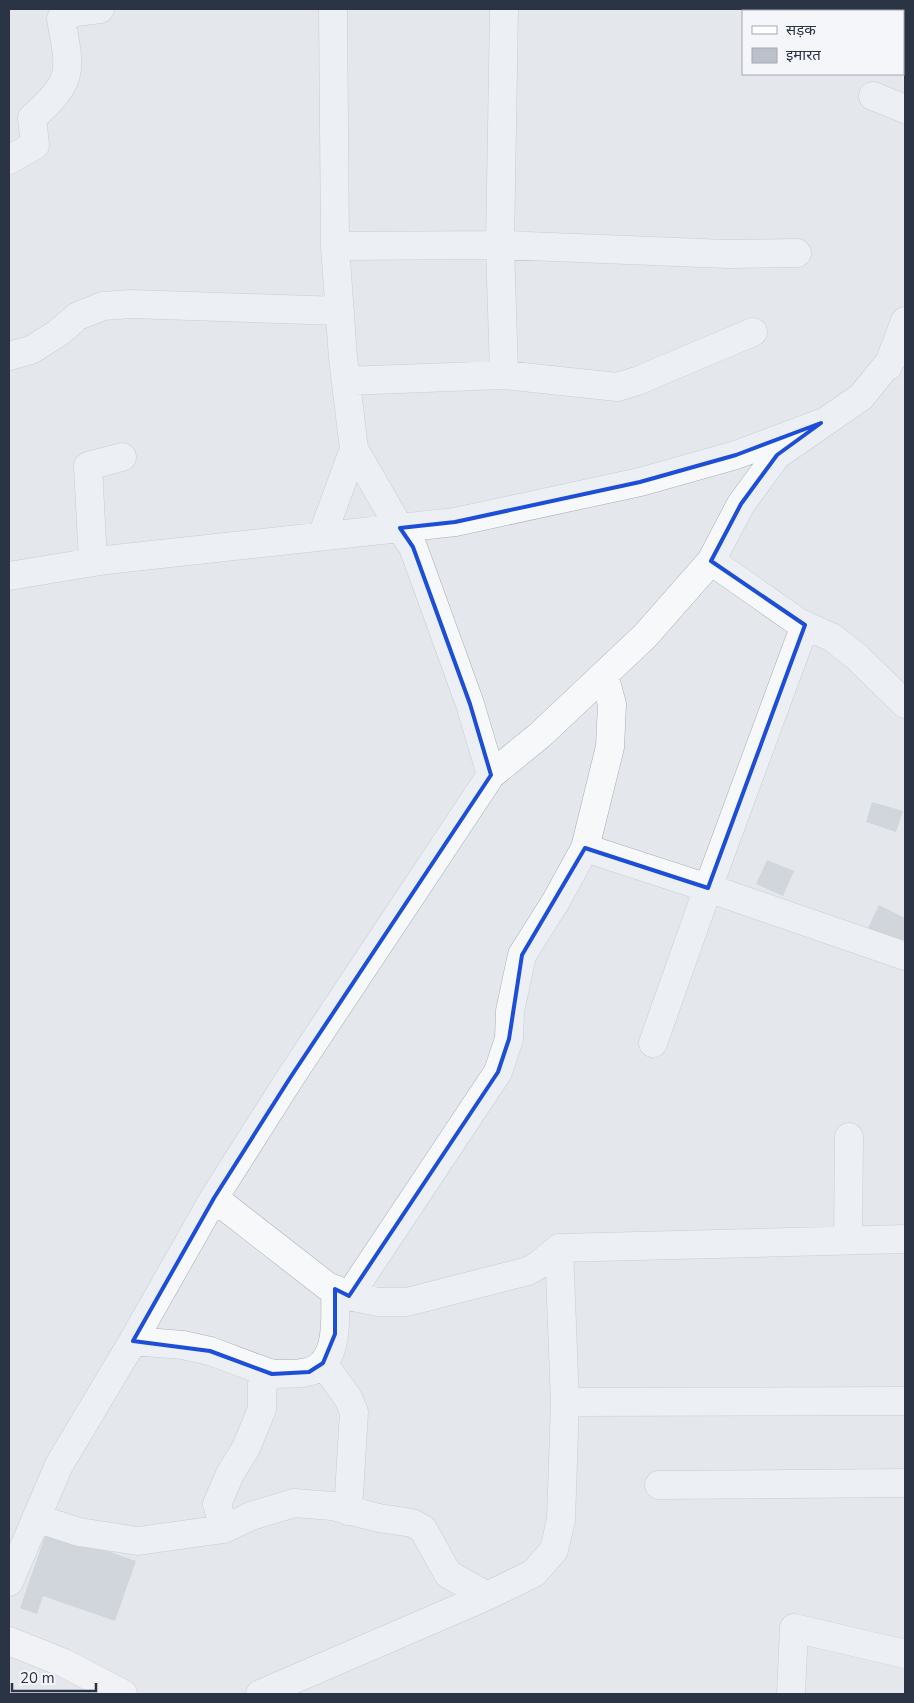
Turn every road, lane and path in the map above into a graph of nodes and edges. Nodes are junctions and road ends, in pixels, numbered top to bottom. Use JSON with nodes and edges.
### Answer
{"nodes":[{"id":1,"x":100,"y":9,"type":"edge"},
{"id":2,"x":333,"y":9,"type":"edge"},
{"id":3,"x":504,"y":9,"type":"edge"},
{"id":4,"x":873,"y":96,"type":"dead end"},
{"id":5,"x":905,"y":109,"type":"edge"},
{"id":6,"x":9,"y":160,"type":"edge"},
{"id":7,"x":500,"y":245,"type":"junction"},
{"id":8,"x":335,"y":246,"type":"junction"},
{"id":9,"x":796,"y":253,"type":"dead end"},
{"id":10,"x":340,"y":311,"type":"junction"},
{"id":11,"x":905,"y":321,"type":"edge"},
{"id":12,"x":754,"y":332,"type":"dead end"},
{"id":13,"x":9,"y":356,"type":"edge"},
{"id":14,"x":896,"y":359,"type":"edge"},
{"id":15,"x":504,"y":376,"type":"junction"},
{"id":16,"x":346,"y":381,"type":"junction"},
{"id":17,"x":821,"y":423,"type":"junction"},
{"id":18,"x":354,"y":449,"type":"junction"},
{"id":19,"x":122,"y":457,"type":"dead end"},
{"id":20,"x":400,"y":528,"type":"junction"},
{"id":21,"x":322,"y":536,"type":"junction"},
{"id":22,"x":711,"y":561,"type":"junction"},
{"id":23,"x":93,"y":562,"type":"junction"},
{"id":24,"x":9,"y":576,"type":"edge"},
{"id":25,"x":805,"y":624,"type":"junction"},
{"id":26,"x":604,"y":675,"type":"junction"},
{"id":27,"x":905,"y":704,"type":"edge"},
{"id":28,"x":491,"y":776,"type":"junction"},
{"id":29,"x":585,"y":848,"type":"junction"},
{"id":30,"x":708,"y":888,"type":"junction"},
{"id":31,"x":905,"y":956,"type":"edge"},
{"id":32,"x":653,"y":1044,"type":"dead end"},
{"id":33,"x":849,"y":1137,"type":"dead end"},
{"id":34,"x":214,"y":1198,"type":"junction"},
{"id":35,"x":905,"y":1239,"type":"edge"},
{"id":36,"x":848,"y":1240,"type":"junction"},
{"id":37,"x":559,"y":1248,"type":"junction"},
{"id":38,"x":342,"y":1292,"type":"junction"},
{"id":39,"x":133,"y":1341,"type":"junction"},
{"id":40,"x":323,"y":1363,"type":"junction"},
{"id":41,"x":272,"y":1374,"type":"junction"},
{"id":42,"x":905,"y":1401,"type":"edge"},
{"id":43,"x":565,"y":1402,"type":"junction"},
{"id":44,"x":905,"y":1483,"type":"edge"},
{"id":45,"x":659,"y":1485,"type":"dead end"},
{"id":46,"x":348,"y":1511,"type":"junction"},
{"id":47,"x":36,"y":1518,"type":"junction"},
{"id":48,"x":224,"y":1529,"type":"junction"},
{"id":49,"x":9,"y":1582,"type":"edge"},
{"id":50,"x":487,"y":1596,"type":"junction"},
{"id":51,"x":9,"y":1641,"type":"edge"},
{"id":52,"x":905,"y":1654,"type":"edge"},
{"id":53,"x":123,"y":1694,"type":"edge"},
{"id":54,"x":260,"y":1694,"type":"edge"},
{"id":55,"x":790,"y":1694,"type":"edge"}],
"edges":[{"from":1,"to":6,"type":"street"},
{"from":2,"to":8,"type":"street"},
{"from":3,"to":7,"type":"street"},
{"from":4,"to":5,"type":"street"},
{"from":7,"to":8,"type":"street"},
{"from":7,"to":9,"type":"street"},
{"from":7,"to":15,"type":"street"},
{"from":8,"to":10,"type":"street"},
{"from":10,"to":13,"type":"street"},
{"from":10,"to":16,"type":"street"},
{"from":11,"to":14,"type":"street"},
{"from":12,"to":15,"type":"street"},
{"from":14,"to":17,"type":"street"},
{"from":15,"to":16,"type":"street"},
{"from":16,"to":18,"type":"street"},
{"from":17,"to":20,"type":"street"},
{"from":17,"to":22,"type":"street"},
{"from":18,"to":20,"type":"street"},
{"from":18,"to":21,"type":"street"},
{"from":19,"to":23,"type":"street"},
{"from":20,"to":21,"type":"street"},
{"from":20,"to":28,"type":"street"},
{"from":21,"to":23,"type":"street"},
{"from":22,"to":25,"type":"street"},
{"from":22,"to":26,"type":"street"},
{"from":23,"to":24,"type":"street"},
{"from":25,"to":27,"type":"street"},
{"from":25,"to":30,"type":"street"},
{"from":26,"to":28,"type":"street"},
{"from":26,"to":29,"type":"street"},
{"from":28,"to":34,"type":"street"},
{"from":29,"to":30,"type":"street"},
{"from":29,"to":38,"type":"street"},
{"from":30,"to":31,"type":"street"},
{"from":30,"to":32,"type":"street"},
{"from":33,"to":36,"type":"street"},
{"from":34,"to":38,"type":"street"},
{"from":34,"to":39,"type":"street"},
{"from":35,"to":36,"type":"street"},
{"from":36,"to":37,"type":"street"},
{"from":37,"to":38,"type":"street"},
{"from":37,"to":43,"type":"street"},
{"from":38,"to":40,"type":"street"},
{"from":39,"to":41,"type":"street"},
{"from":39,"to":47,"type":"street"},
{"from":40,"to":41,"type":"street"},
{"from":40,"to":46,"type":"street"},
{"from":41,"to":48,"type":"street"},
{"from":42,"to":43,"type":"street"},
{"from":43,"to":50,"type":"street"},
{"from":44,"to":45,"type":"street"},
{"from":46,"to":48,"type":"street"},
{"from":46,"to":50,"type":"street"},
{"from":47,"to":48,"type":"street"},
{"from":47,"to":49,"type":"street"},
{"from":50,"to":54,"type":"street"},
{"from":51,"to":53,"type":"main road"},
{"from":52,"to":55,"type":"street"}]}
